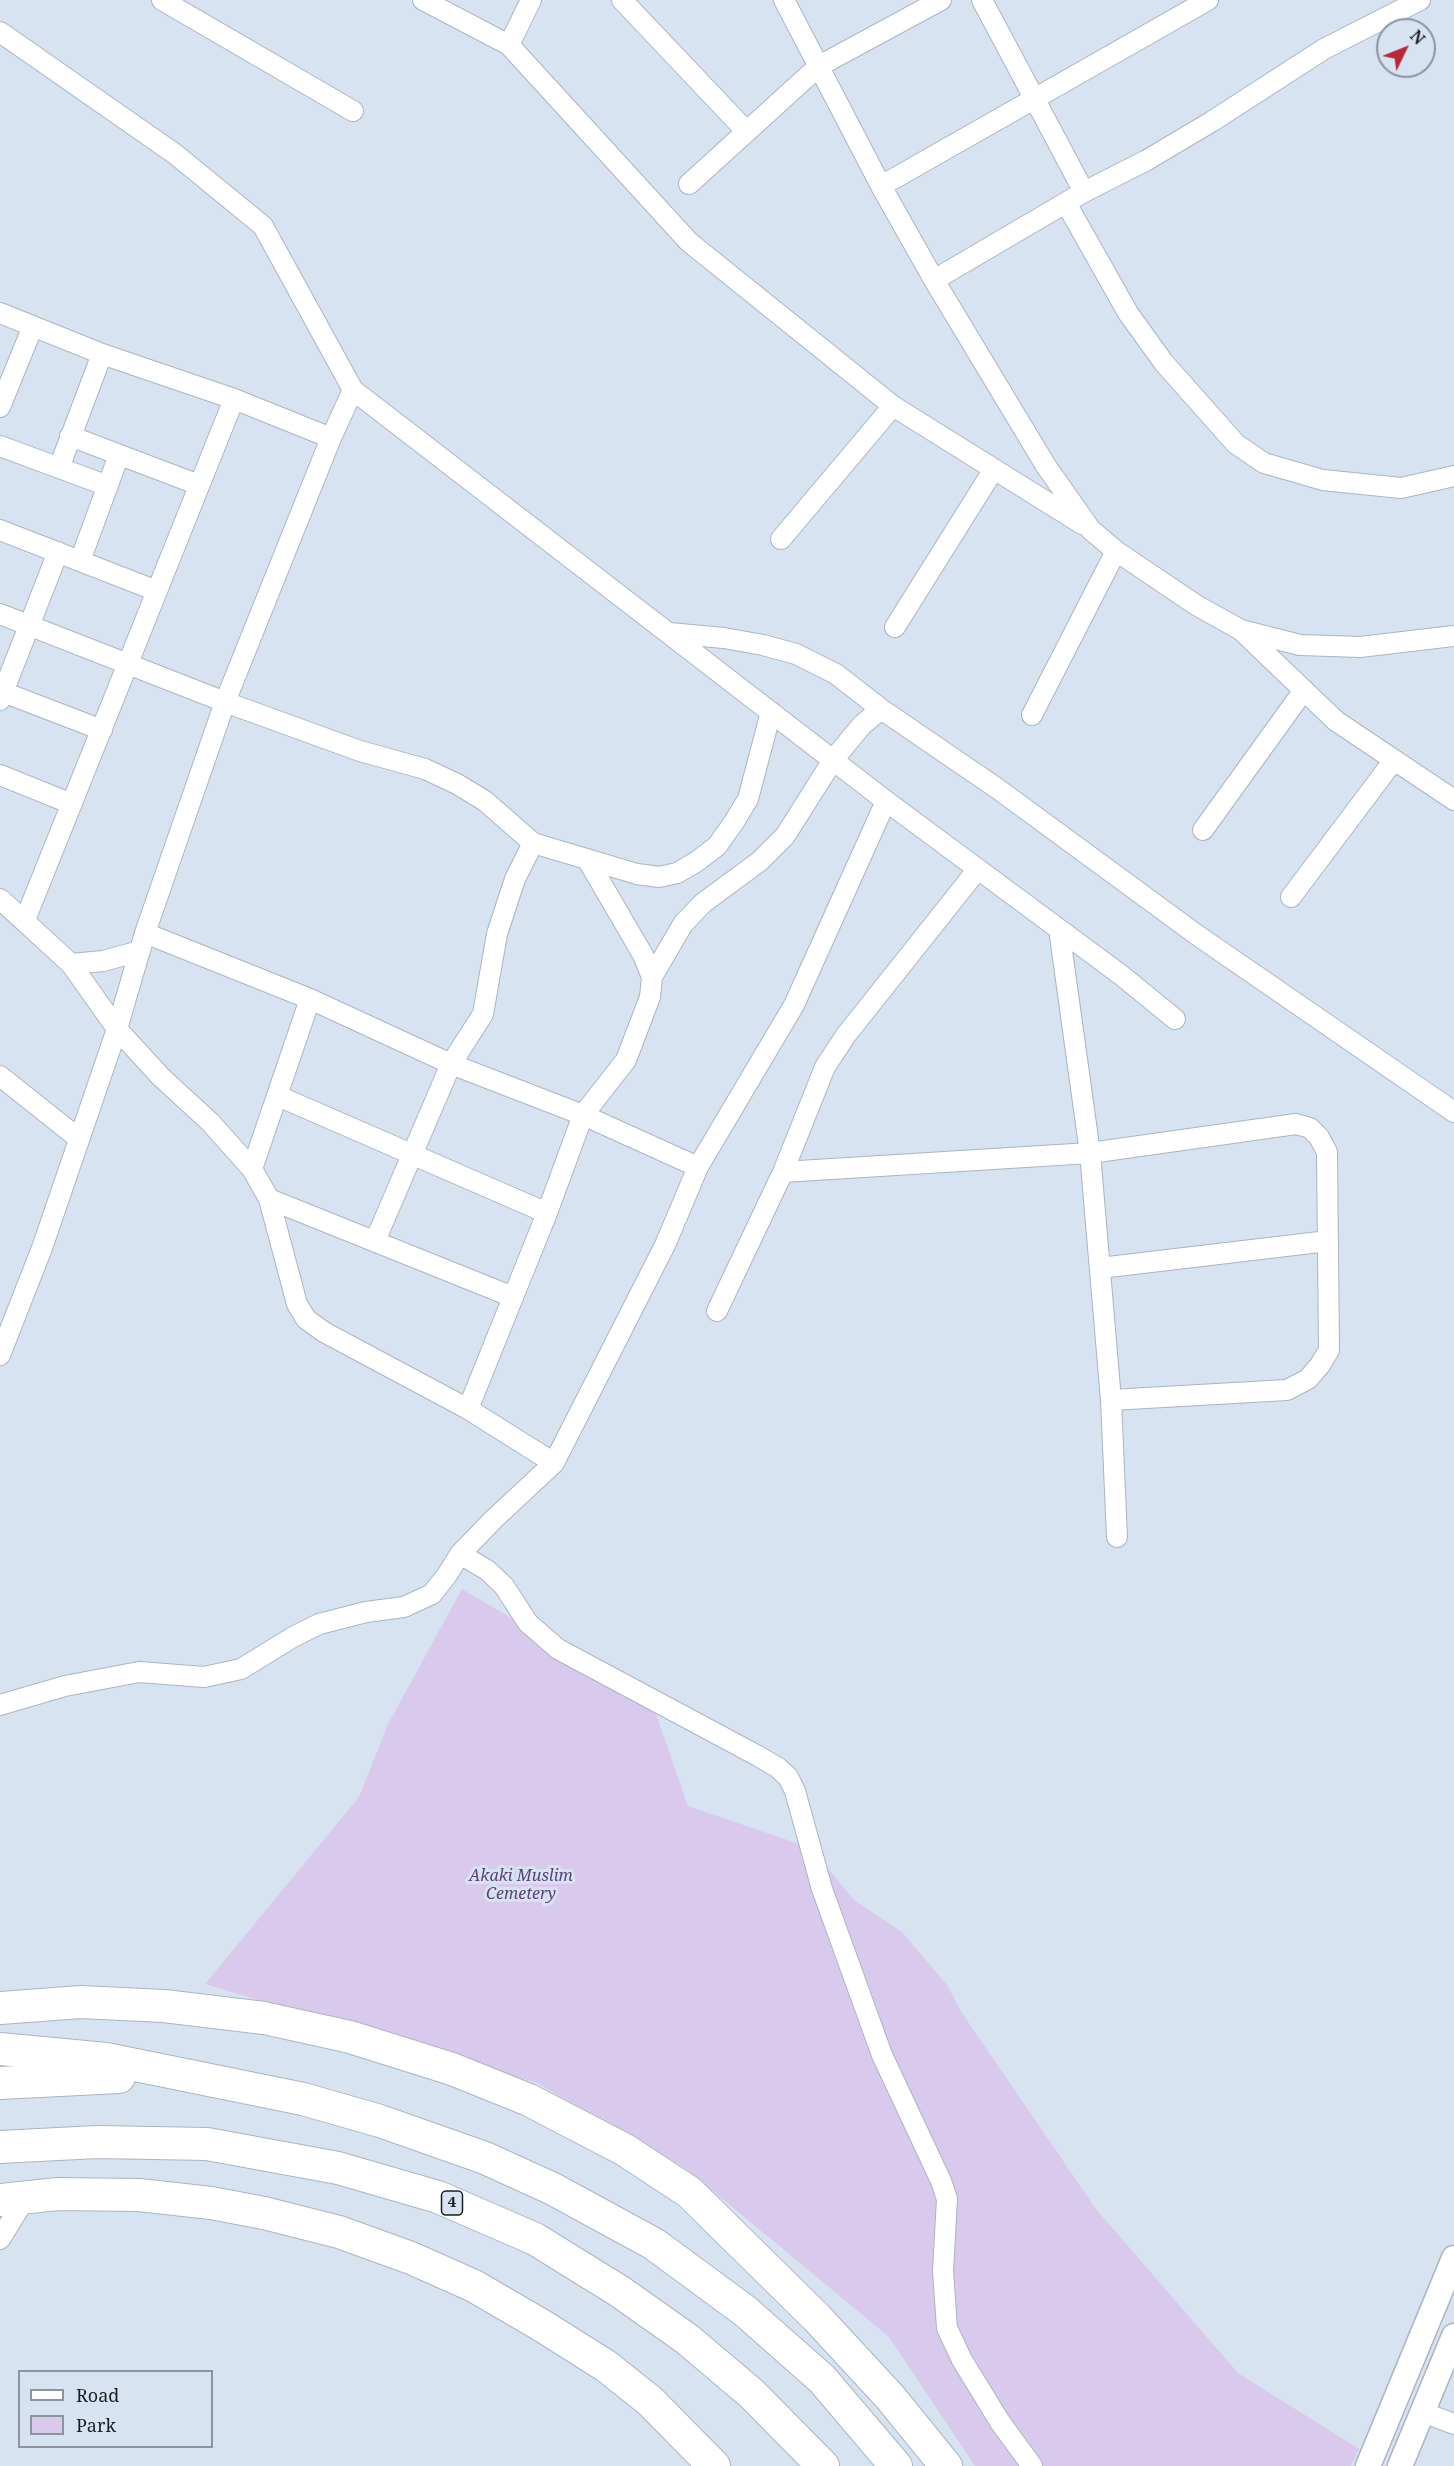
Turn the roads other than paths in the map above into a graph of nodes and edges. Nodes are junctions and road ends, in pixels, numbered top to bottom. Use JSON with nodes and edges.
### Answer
{"nodes":[{"id":1,"x":162,"y":0,"type":"edge"},
{"id":2,"x":423,"y":0,"type":"edge"},
{"id":3,"x":531,"y":0,"type":"edge"},
{"id":4,"x":622,"y":0,"type":"edge"},
{"id":5,"x":784,"y":0,"type":"edge"},
{"id":6,"x":940,"y":0,"type":"edge"},
{"id":7,"x":982,"y":0,"type":"edge"},
{"id":8,"x":1208,"y":0,"type":"edge"},
{"id":9,"x":1420,"y":0,"type":"edge"},
{"id":10,"x":0,"y":32,"type":"edge"},
{"id":11,"x":509,"y":45,"type":"junction"},
{"id":12,"x":819,"y":66,"type":"junction"},
{"id":13,"x":1034,"y":98,"type":"junction"},
{"id":14,"x":353,"y":111,"type":"dead end"},
{"id":15,"x":747,"y":132,"type":"junction"},
{"id":16,"x":689,"y":184,"type":"dead end"},
{"id":17,"x":881,"y":186,"type":"junction"},
{"id":18,"x":1084,"y":192,"type":"junction"},
{"id":19,"x":1066,"y":203,"type":"junction"},
{"id":20,"x":934,"y":279,"type":"junction"},
{"id":21,"x":0,"y":313,"type":"edge"},
{"id":22,"x":33,"y":326,"type":"junction"},
{"id":23,"x":102,"y":354,"type":"junction"},
{"id":24,"x":353,"y":390,"type":"junction"},
{"id":25,"x":234,"y":399,"type":"junction"},
{"id":26,"x":893,"y":406,"type":"junction"},
{"id":27,"x":0,"y":407,"type":"edge"},
{"id":28,"x":70,"y":436,"type":"junction"},
{"id":29,"x":331,"y":438,"type":"junction"},
{"id":30,"x":0,"y":446,"type":"edge"},
{"id":31,"x":119,"y":455,"type":"junction"},
{"id":32,"x":59,"y":468,"type":"junction"},
{"id":33,"x":994,"y":469,"type":"junction"},
{"id":34,"x":1454,"y":476,"type":"edge"},
{"id":35,"x":199,"y":485,"type":"junction"},
{"id":36,"x":108,"y":486,"type":"junction"},
{"id":37,"x":0,"y":530,"type":"edge"},
{"id":38,"x":1092,"y":530,"type":"junction"},
{"id":39,"x":781,"y":539,"type":"dead end"},
{"id":40,"x":1116,"y":551,"type":"junction"},
{"id":41,"x":58,"y":552,"type":"junction"},
{"id":42,"x":80,"y":561,"type":"junction"},
{"id":43,"x":157,"y":591,"type":"junction"},
{"id":44,"x":0,"y":614,"type":"edge"},
{"id":45,"x":30,"y":626,"type":"junction"},
{"id":46,"x":895,"y":627,"type":"dead end"},
{"id":47,"x":1241,"y":630,"type":"junction"},
{"id":48,"x":669,"y":633,"type":"junction"},
{"id":49,"x":1454,"y":636,"type":"edge"},
{"id":50,"x":128,"y":664,"type":"junction"},
{"id":51,"x":1304,"y":690,"type":"junction"},
{"id":52,"x":2,"y":696,"type":"edge"},
{"id":53,"x":225,"y":702,"type":"junction"},
{"id":54,"x":881,"y":709,"type":"junction"},
{"id":55,"x":771,"y":712,"type":"junction"},
{"id":56,"x":1032,"y":715,"type":"dead end"},
{"id":57,"x":102,"y":730,"type":"junction"},
{"id":58,"x":833,"y":759,"type":"junction"},
{"id":59,"x":1394,"y":760,"type":"junction"},
{"id":60,"x":0,"y":775,"type":"edge"},
{"id":61,"x":1454,"y":800,"type":"edge"},
{"id":62,"x":886,"y":801,"type":"junction"},
{"id":63,"x":72,"y":804,"type":"junction"},
{"id":64,"x":1203,"y":830,"type":"dead end"},
{"id":65,"x":533,"y":843,"type":"junction"},
{"id":66,"x":587,"y":860,"type":"junction"},
{"id":67,"x":978,"y":870,"type":"junction"},
{"id":68,"x":1291,"y":897,"type":"dead end"},
{"id":69,"x":0,"y":899,"type":"edge"},
{"id":70,"x":26,"y":920,"type":"junction"},
{"id":71,"x":1059,"y":929,"type":"junction"},
{"id":72,"x":143,"y":942,"type":"junction"},
{"id":73,"x":71,"y":963,"type":"junction"},
{"id":74,"x":652,"y":977,"type":"junction"},
{"id":75,"x":310,"y":999,"type":"junction"},
{"id":76,"x":1175,"y":1020,"type":"dead end"},
{"id":77,"x":117,"y":1029,"type":"junction"},
{"id":78,"x":451,"y":1064,"type":"junction"},
{"id":79,"x":0,"y":1076,"type":"edge"},
{"id":80,"x":278,"y":1096,"type":"junction"},
{"id":81,"x":1454,"y":1112,"type":"edge"},
{"id":82,"x":583,"y":1115,"type":"junction"},
{"id":83,"x":78,"y":1138,"type":"junction"},
{"id":84,"x":1090,"y":1153,"type":"junction"},
{"id":85,"x":412,"y":1155,"type":"junction"},
{"id":86,"x":698,"y":1167,"type":"junction"},
{"id":87,"x":252,"y":1169,"type":"junction"},
{"id":88,"x":783,"y":1172,"type":"junction"},
{"id":89,"x":269,"y":1199,"type":"junction"},
{"id":90,"x":547,"y":1213,"type":"junction"},
{"id":91,"x":375,"y":1241,"type":"junction"},
{"id":92,"x":1328,"y":1241,"type":"junction"},
{"id":93,"x":1100,"y":1268,"type":"junction"},
{"id":94,"x":513,"y":1297,"type":"junction"},
{"id":95,"x":717,"y":1311,"type":"dead end"},
{"id":96,"x":0,"y":1355,"type":"edge"},
{"id":97,"x":1111,"y":1400,"type":"junction"},
{"id":98,"x":468,"y":1409,"type":"junction"},
{"id":99,"x":554,"y":1463,"type":"junction"},
{"id":100,"x":1118,"y":1537,"type":"dead end"},
{"id":101,"x":460,"y":1554,"type":"junction"},
{"id":102,"x":0,"y":1705,"type":"edge"},
{"id":103,"x":0,"y":2007,"type":"edge"},
{"id":104,"x":0,"y":2049,"type":"edge"},
{"id":105,"x":0,"y":2083,"type":"edge"},
{"id":106,"x":246,"y":2088,"type":"junction"},
{"id":107,"x":0,"y":2147,"type":"edge"},
{"id":108,"x":13,"y":2198,"type":"edge"},
{"id":109,"x":0,"y":2239,"type":"edge"},
{"id":110,"x":1454,"y":2258,"type":"edge"},
{"id":111,"x":1454,"y":2336,"type":"edge"},
{"id":112,"x":1422,"y":2412,"type":"junction"},
{"id":113,"x":1454,"y":2424,"type":"edge"},
{"id":114,"x":714,"y":2466,"type":"edge"},
{"id":115,"x":823,"y":2466,"type":"edge"},
{"id":116,"x":896,"y":2466,"type":"edge"},
{"id":117,"x":946,"y":2466,"type":"edge"},
{"id":118,"x":1032,"y":2466,"type":"edge"},
{"id":119,"x":1368,"y":2466,"type":"edge"},
{"id":120,"x":1400,"y":2466,"type":"edge"}],
"edges":[{"from":1,"to":14,"type":"street"},
{"from":2,"to":11,"type":"street"},
{"from":3,"to":11,"type":"street"},
{"from":4,"to":15,"type":"street"},
{"from":5,"to":12,"type":"street"},
{"from":6,"to":12,"type":"street"},
{"from":7,"to":13,"type":"street"},
{"from":8,"to":13,"type":"street"},
{"from":9,"to":18,"type":"street"},
{"from":10,"to":24,"type":"street"},
{"from":11,"to":26,"type":"street"},
{"from":12,"to":15,"type":"street"},
{"from":12,"to":17,"type":"street"},
{"from":13,"to":17,"type":"street"},
{"from":13,"to":18,"type":"street"},
{"from":15,"to":16,"type":"street"},
{"from":17,"to":20,"type":"street"},
{"from":18,"to":19,"type":"street"},
{"from":19,"to":20,"type":"street"},
{"from":19,"to":34,"type":"street"},
{"from":20,"to":38,"type":"street"},
{"from":21,"to":22,"type":"street"},
{"from":22,"to":23,"type":"street"},
{"from":22,"to":27,"type":"street"},
{"from":23,"to":25,"type":"street"},
{"from":23,"to":28,"type":"street"},
{"from":24,"to":29,"type":"street"},
{"from":24,"to":48,"type":"street"},
{"from":25,"to":29,"type":"street"},
{"from":25,"to":35,"type":"street"},
{"from":26,"to":33,"type":"street"},
{"from":26,"to":39,"type":"street"},
{"from":28,"to":31,"type":"street"},
{"from":28,"to":32,"type":"street"},
{"from":29,"to":53,"type":"street"},
{"from":30,"to":32,"type":"street"},
{"from":31,"to":35,"type":"street"},
{"from":31,"to":36,"type":"street"},
{"from":32,"to":36,"type":"street"},
{"from":33,"to":38,"type":"street"},
{"from":33,"to":46,"type":"street"},
{"from":35,"to":43,"type":"street"},
{"from":36,"to":42,"type":"street"},
{"from":37,"to":41,"type":"street"},
{"from":38,"to":40,"type":"street"},
{"from":40,"to":47,"type":"street"},
{"from":40,"to":56,"type":"street"},
{"from":41,"to":42,"type":"street"},
{"from":41,"to":45,"type":"street"},
{"from":42,"to":43,"type":"street"},
{"from":43,"to":50,"type":"street"},
{"from":44,"to":45,"type":"street"},
{"from":45,"to":50,"type":"street"},
{"from":45,"to":52,"type":"street"},
{"from":47,"to":49,"type":"street"},
{"from":47,"to":51,"type":"street"},
{"from":48,"to":54,"type":"street"},
{"from":48,"to":55,"type":"street"},
{"from":50,"to":53,"type":"street"},
{"from":50,"to":57,"type":"street"},
{"from":51,"to":59,"type":"street"},
{"from":51,"to":64,"type":"street"},
{"from":52,"to":57,"type":"street"},
{"from":53,"to":65,"type":"street"},
{"from":53,"to":72,"type":"street"},
{"from":54,"to":58,"type":"street"},
{"from":54,"to":81,"type":"street"},
{"from":55,"to":58,"type":"street"},
{"from":55,"to":66,"type":"street"},
{"from":57,"to":63,"type":"street"},
{"from":58,"to":62,"type":"street"},
{"from":58,"to":74,"type":"street"},
{"from":59,"to":61,"type":"street"},
{"from":59,"to":68,"type":"street"},
{"from":60,"to":63,"type":"street"},
{"from":62,"to":67,"type":"street"},
{"from":62,"to":86,"type":"street"},
{"from":63,"to":70,"type":"street"},
{"from":65,"to":66,"type":"street"},
{"from":65,"to":78,"type":"street"},
{"from":66,"to":74,"type":"street"},
{"from":67,"to":71,"type":"street"},
{"from":67,"to":88,"type":"street"},
{"from":69,"to":70,"type":"street"},
{"from":70,"to":73,"type":"street"},
{"from":71,"to":76,"type":"street"},
{"from":71,"to":84,"type":"street"},
{"from":72,"to":73,"type":"street"},
{"from":72,"to":75,"type":"street"},
{"from":72,"to":77,"type":"street"},
{"from":73,"to":77,"type":"street"},
{"from":74,"to":82,"type":"street"},
{"from":75,"to":78,"type":"street"},
{"from":75,"to":80,"type":"street"},
{"from":77,"to":83,"type":"street"},
{"from":77,"to":87,"type":"street"},
{"from":78,"to":82,"type":"street"},
{"from":78,"to":85,"type":"street"},
{"from":79,"to":83,"type":"street"},
{"from":80,"to":85,"type":"street"},
{"from":80,"to":87,"type":"street"},
{"from":82,"to":86,"type":"street"},
{"from":82,"to":90,"type":"street"},
{"from":83,"to":96,"type":"street"},
{"from":84,"to":88,"type":"street"},
{"from":84,"to":92,"type":"street"},
{"from":84,"to":93,"type":"street"},
{"from":85,"to":90,"type":"street"},
{"from":85,"to":91,"type":"street"},
{"from":86,"to":99,"type":"street"},
{"from":87,"to":89,"type":"street"},
{"from":88,"to":95,"type":"street"},
{"from":89,"to":91,"type":"street"},
{"from":89,"to":98,"type":"street"},
{"from":90,"to":94,"type":"street"},
{"from":91,"to":94,"type":"street"},
{"from":92,"to":93,"type":"street"},
{"from":92,"to":97,"type":"street"},
{"from":93,"to":97,"type":"street"},
{"from":94,"to":98,"type":"street"},
{"from":97,"to":100,"type":"street"},
{"from":98,"to":99,"type":"street"},
{"from":99,"to":101,"type":"street"},
{"from":101,"to":102,"type":"street"},
{"from":101,"to":118,"type":"street"},
{"from":103,"to":117,"type":"highway"},
{"from":104,"to":106,"type":"highway"},
{"from":105,"to":106,"type":"highway"},
{"from":106,"to":116,"type":"highway"},
{"from":107,"to":115,"type":"highway","number":"4"},
{"from":108,"to":109,"type":"street"},
{"from":108,"to":114,"type":"highway"},
{"from":110,"to":119,"type":"street"},
{"from":111,"to":112,"type":"street"},
{"from":112,"to":113,"type":"street"},
{"from":112,"to":120,"type":"street"}]}
